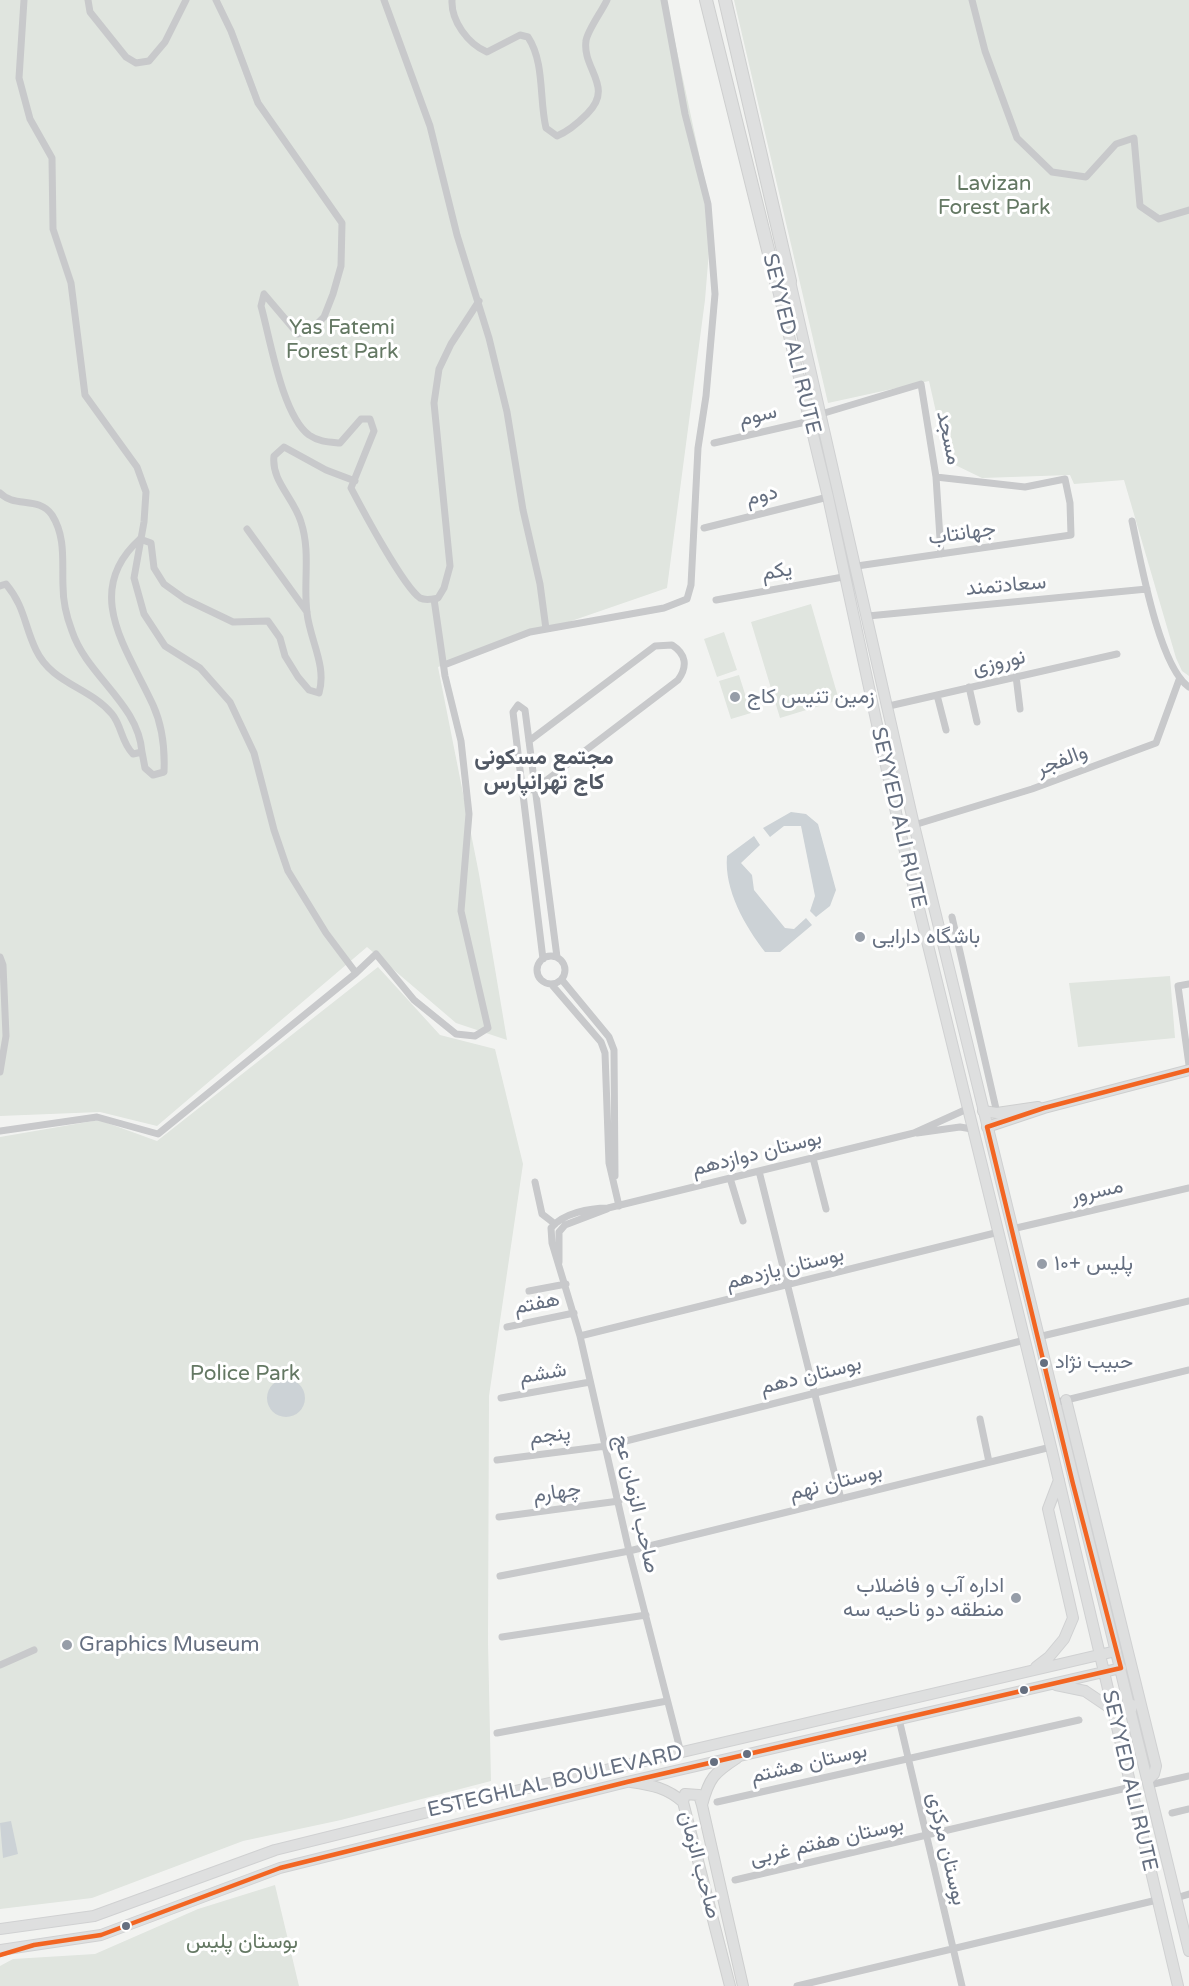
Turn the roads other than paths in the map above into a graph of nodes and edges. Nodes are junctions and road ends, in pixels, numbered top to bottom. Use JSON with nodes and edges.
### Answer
{"nodes":[{"id":1,"x":24,"y":0,"type":"edge"},
{"id":2,"x":88,"y":0,"type":"edge"},
{"id":3,"x":186,"y":0,"type":"edge"},
{"id":4,"x":216,"y":0,"type":"edge"},
{"id":5,"x":384,"y":0,"type":"edge"},
{"id":6,"x":452,"y":0,"type":"edge"},
{"id":7,"x":607,"y":0,"type":"edge"},
{"id":8,"x":664,"y":0,"type":"edge"},
{"id":9,"x":706,"y":0,"type":"edge"},
{"id":10,"x":725,"y":0,"type":"edge"},
{"id":11,"x":972,"y":0,"type":"edge"},
{"id":12,"x":1189,"y":210,"type":"edge"},
{"id":13,"x":790,"y":281,"type":"joint"},
{"id":14,"x":777,"y":286,"type":"joint"},
{"id":15,"x":479,"y":302,"type":"junction"},
{"id":16,"x":821,"y":414,"type":"junction"},
{"id":17,"x":810,"y":421,"type":"junction"},
{"id":18,"x":714,"y":443,"type":"dead end"},
{"id":19,"x":936,"y":477,"type":"junction"},
{"id":20,"x":355,"y":481,"type":"junction"},
{"id":21,"x":0,"y":493,"type":"edge"},
{"id":22,"x":828,"y":497,"type":"junction"},
{"id":23,"x":1131,"y":521,"type":"dead end"},
{"id":24,"x":704,"y":528,"type":"dead end"},
{"id":25,"x":246,"y":529,"type":"dead end"},
{"id":26,"x":1071,"y":535,"type":"joint"},
{"id":27,"x":141,"y":539,"type":"junction"},
{"id":28,"x":941,"y":554,"type":"junction"},
{"id":29,"x":857,"y":566,"type":"junction"},
{"id":30,"x":843,"y":577,"type":"junction"},
{"id":31,"x":0,"y":586,"type":"edge"},
{"id":32,"x":1147,"y":589,"type":"junction"},
{"id":33,"x":434,"y":599,"type":"junction"},
{"id":34,"x":716,"y":600,"type":"dead end"},
{"id":35,"x":307,"y":612,"type":"junction"},
{"id":36,"x":867,"y":616,"type":"junction"},
{"id":37,"x":546,"y":629,"type":"junction"},
{"id":38,"x":1117,"y":654,"type":"dead end"},
{"id":39,"x":444,"y":665,"type":"junction"},
{"id":40,"x":1016,"y":676,"type":"junction"},
{"id":41,"x":1179,"y":680,"type":"junction"},
{"id":42,"x":969,"y":687,"type":"junction"},
{"id":43,"x":1189,"y":687,"type":"edge"},
{"id":44,"x":937,"y":695,"type":"junction"},
{"id":45,"x":889,"y":706,"type":"junction"},
{"id":46,"x":1020,"y":709,"type":"dead end"},
{"id":47,"x":977,"y":722,"type":"dead end"},
{"id":48,"x":946,"y":730,"type":"dead end"},
{"id":49,"x":529,"y":741,"type":"junction"},
{"id":50,"x":142,"y":752,"type":"junction"},
{"id":51,"x":536,"y":789,"type":"junction"},
{"id":52,"x":522,"y":791,"type":"junction"},
{"id":53,"x":914,"y":825,"type":"junction"},
{"id":54,"x":952,"y":917,"type":"dead end"},
{"id":55,"x":0,"y":957,"type":"edge"},
{"id":56,"x":557,"y":957,"type":"junction"},
{"id":57,"x":543,"y":959,"type":"junction"},
{"id":58,"x":356,"y":973,"type":"junction"},
{"id":59,"x":562,"y":980,"type":"junction"},
{"id":60,"x":1189,"y":984,"type":"edge"},
{"id":61,"x":552,"y":985,"type":"junction"},
{"id":62,"x":1189,"y":1065,"type":"edge"},
{"id":63,"x":1189,"y":1070,"type":"edge"},
{"id":64,"x":0,"y":1072,"type":"edge"},
{"id":65,"x":1044,"y":1108,"type":"junction"},
{"id":66,"x":967,"y":1109,"type":"junction"},
{"id":67,"x":983,"y":1112,"type":"junction"},
{"id":68,"x":997,"y":1113,"type":"junction"},
{"id":69,"x":987,"y":1127,"type":"junction"},
{"id":70,"x":972,"y":1129,"type":"junction"},
{"id":71,"x":0,"y":1131,"type":"edge"},
{"id":72,"x":914,"y":1133,"type":"junction"},
{"id":73,"x":813,"y":1158,"type":"junction"},
{"id":74,"x":759,"y":1171,"type":"junction"},
{"id":75,"x":730,"y":1178,"type":"junction"},
{"id":76,"x":535,"y":1182,"type":"dead end"},
{"id":77,"x":614,"y":1182,"type":"junction"},
{"id":78,"x":1189,"y":1188,"type":"edge"},
{"id":79,"x":619,"y":1206,"type":"junction"},
{"id":80,"x":608,"y":1208,"type":"junction"},
{"id":81,"x":826,"y":1209,"type":"dead end"},
{"id":82,"x":743,"y":1221,"type":"dead end"},
{"id":83,"x":555,"y":1224,"type":"junction"},
{"id":84,"x":1012,"y":1228,"type":"junction"},
{"id":85,"x":999,"y":1232,"type":"junction"},
{"id":86,"x":559,"y":1262,"type":"junction"},
{"id":87,"x":566,"y":1284,"type":"junction"},
{"id":88,"x":789,"y":1285,"type":"junction"},
{"id":89,"x":529,"y":1291,"type":"dead end"},
{"id":90,"x":1189,"y":1300,"type":"edge"},
{"id":91,"x":574,"y":1313,"type":"junction"},
{"id":92,"x":507,"y":1327,"type":"dead end"},
{"id":93,"x":580,"y":1336,"type":"junction"},
{"id":94,"x":1038,"y":1337,"type":"junction"},
{"id":95,"x":1025,"y":1340,"type":"junction"},
{"id":96,"x":1189,"y":1370,"type":"edge"},
{"id":97,"x":590,"y":1382,"type":"junction"},
{"id":98,"x":816,"y":1392,"type":"junction"},
{"id":99,"x":501,"y":1398,"type":"dead end"},
{"id":100,"x":1066,"y":1400,"type":"junction"},
{"id":101,"x":1054,"y":1403,"type":"junction"},
{"id":102,"x":980,"y":1419,"type":"dead end"},
{"id":103,"x":1064,"y":1444,"type":"junction"},
{"id":104,"x":606,"y":1446,"type":"junction"},
{"id":105,"x":1051,"y":1447,"type":"junction"},
{"id":106,"x":497,"y":1460,"type":"dead end"},
{"id":107,"x":989,"y":1462,"type":"junction"},
{"id":108,"x":1059,"y":1480,"type":"junction"},
{"id":109,"x":1073,"y":1484,"type":"junction"},
{"id":110,"x":841,"y":1499,"type":"junction"},
{"id":111,"x":619,"y":1501,"type":"junction"},
{"id":112,"x":1092,"y":1504,"type":"junction"},
{"id":113,"x":499,"y":1517,"type":"dead end"},
{"id":114,"x":629,"y":1551,"type":"junction"},
{"id":115,"x":500,"y":1576,"type":"dead end"},
{"id":116,"x":1082,"y":1578,"type":"junction"},
{"id":117,"x":1072,"y":1606,"type":"junction"},
{"id":118,"x":646,"y":1615,"type":"junction"},
{"id":119,"x":502,"y":1637,"type":"dead end"},
{"id":120,"x":34,"y":1650,"type":"dead end"},
{"id":121,"x":1116,"y":1651,"type":"junction"},
{"id":122,"x":1099,"y":1653,"type":"junction"},
{"id":123,"x":0,"y":1665,"type":"edge"},
{"id":124,"x":1120,"y":1668,"type":"junction"},
{"id":125,"x":1028,"y":1672,"type":"junction"},
{"id":126,"x":1103,"y":1672,"type":"junction"},
{"id":127,"x":1050,"y":1683,"type":"junction"},
{"id":128,"x":1137,"y":1690,"type":"junction"},
{"id":129,"x":667,"y":1701,"type":"junction"},
{"id":130,"x":894,"y":1702,"type":"junction"},
{"id":131,"x":862,"y":1710,"type":"junction"},
{"id":132,"x":1131,"y":1710,"type":"junction"},
{"id":133,"x":1113,"y":1712,"type":"junction"},
{"id":134,"x":899,"y":1719,"type":"junction"},
{"id":135,"x":1079,"y":1720,"type":"dead end"},
{"id":136,"x":867,"y":1727,"type":"junction"},
{"id":137,"x":497,"y":1733,"type":"dead end"},
{"id":138,"x":681,"y":1753,"type":"junction"},
{"id":139,"x":737,"y":1758,"type":"junction"},
{"id":140,"x":908,"y":1759,"type":"junction"},
{"id":141,"x":1189,"y":1776,"type":"edge"},
{"id":142,"x":627,"y":1782,"type":"junction"},
{"id":143,"x":1148,"y":1783,"type":"junction"},
{"id":144,"x":1131,"y":1787,"type":"junction"},
{"id":145,"x":683,"y":1802,"type":"junction"},
{"id":146,"x":717,"y":1802,"type":"dead end"},
{"id":147,"x":702,"y":1805,"type":"junction"},
{"id":148,"x":1189,"y":1809,"type":"edge"},
{"id":149,"x":1172,"y":1813,"type":"dead end"},
{"id":150,"x":926,"y":1836,"type":"junction"},
{"id":151,"x":735,"y":1880,"type":"dead end"},
{"id":152,"x":1189,"y":1894,"type":"edge"},
{"id":153,"x":1176,"y":1898,"type":"junction"},
{"id":154,"x":1157,"y":1900,"type":"junction"},
{"id":155,"x":0,"y":1929,"type":"edge"},
{"id":156,"x":34,"y":1945,"type":"junction"},
{"id":157,"x":953,"y":1949,"type":"junction"},
{"id":158,"x":0,"y":1950,"type":"edge"},
{"id":159,"x":1189,"y":1951,"type":"edge"},
{"id":160,"x":0,"y":1955,"type":"edge"},
{"id":161,"x":730,"y":1986,"type":"edge"},
{"id":162,"x":743,"y":1986,"type":"edge"},
{"id":163,"x":797,"y":1986,"type":"edge"},
{"id":164,"x":962,"y":1986,"type":"edge"},
{"id":165,"x":1178,"y":1986,"type":"edge"}],
"edges":[{"from":1,"to":27,"type":"street"},
{"from":2,"to":3,"type":"street"},
{"from":4,"to":20,"type":"street"},
{"from":5,"to":15,"type":"street"},
{"from":6,"to":7,"type":"street"},
{"from":8,"to":37,"type":"street"},
{"from":9,"to":14,"type":"highway","name":"SEYYED ALI RUTE"},
{"from":10,"to":13,"type":"highway","name":"SEYYED ALI RUTE"},
{"from":11,"to":12,"type":"street"},
{"from":13,"to":16,"type":"main road","name":"SEYYED ALI RUTE"},
{"from":14,"to":17,"type":"main road","name":"SEYYED ALI RUTE"},
{"from":15,"to":33,"type":"street"},
{"from":15,"to":37,"type":"street"},
{"from":16,"to":19,"type":"street","name":"مسجد"},
{"from":16,"to":29,"type":"main road","name":"SEYYED ALI RUTE"},
{"from":17,"to":18,"type":"street","name":"سوم"},
{"from":17,"to":22,"type":"main road","name":"SEYYED ALI RUTE"},
{"from":19,"to":26,"type":"street","name":"مسجد"},
{"from":19,"to":28,"type":"street"},
{"from":20,"to":33,"type":"street"},
{"from":20,"to":35,"type":"street"},
{"from":21,"to":50,"type":"street"},
{"from":22,"to":24,"type":"street","name":"دوم"},
{"from":22,"to":30,"type":"main road","name":"SEYYED ALI RUTE"},
{"from":23,"to":32,"type":"street"},
{"from":25,"to":35,"type":"street"},
{"from":26,"to":28,"type":"street","name":"جهانتاب"},
{"from":27,"to":35,"type":"street"},
{"from":27,"to":50,"type":"street"},
{"from":27,"to":58,"type":"street"},
{"from":28,"to":29,"type":"street","name":"جهانتاب"},
{"from":29,"to":36,"type":"main road","name":"SEYYED ALI RUTE"},
{"from":30,"to":34,"type":"street","name":"یکم"},
{"from":30,"to":66,"type":"main road","name":"SEYYED ALI RUTE"},
{"from":31,"to":50,"type":"street"},
{"from":32,"to":36,"type":"street","name":"سعادتمند"},
{"from":32,"to":41,"type":"street"},
{"from":33,"to":39,"type":"street"},
{"from":36,"to":45,"type":"main road","name":"SEYYED ALI RUTE"},
{"from":37,"to":39,"type":"street"},
{"from":38,"to":40,"type":"street","name":"نوروزی"},
{"from":39,"to":58,"type":"street"},
{"from":40,"to":42,"type":"street","name":"نوروزی"},
{"from":40,"to":46,"type":"street"},
{"from":41,"to":43,"type":"street"},
{"from":41,"to":53,"type":"street","name":"والفجر"},
{"from":42,"to":44,"type":"street","name":"نوروزی"},
{"from":42,"to":47,"type":"street"},
{"from":44,"to":45,"type":"street","name":"نوروزی"},
{"from":44,"to":48,"type":"street"},
{"from":45,"to":53,"type":"main road","name":"SEYYED ALI RUTE"},
{"from":49,"to":51,"type":"street"},
{"from":49,"to":51,"type":"street"},
{"from":49,"to":52,"type":"street"},
{"from":51,"to":52,"type":"street"},
{"from":51,"to":56,"type":"street"},
{"from":52,"to":57,"type":"street"},
{"from":53,"to":67,"type":"main road","name":"SEYYED ALI RUTE"},
{"from":54,"to":68,"type":"street"},
{"from":55,"to":64,"type":"street"},
{"from":56,"to":57,"type":"street"},
{"from":56,"to":59,"type":"street"},
{"from":57,"to":61,"type":"street"},
{"from":58,"to":71,"type":"street"},
{"from":59,"to":61,"type":"street"},
{"from":59,"to":77,"type":"street"},
{"from":60,"to":62,"type":"street"},
{"from":61,"to":77,"type":"street"},
{"from":63,"to":65,"type":"main road"},
{"from":65,"to":68,"type":"main road"},
{"from":65,"to":69,"type":"main road"},
{"from":66,"to":70,"type":"main road","name":"SEYYED ALI RUTE"},
{"from":66,"to":72,"type":"street","name":"بوستان دوازدهم"},
{"from":67,"to":68,"type":"main road"},
{"from":67,"to":69,"type":"main road","name":"SEYYED ALI RUTE"},
{"from":69,"to":84,"type":"main road","name":"SEYYED ALI RUTE"},
{"from":70,"to":72,"type":"street","name":"بوستان دوازدهم"},
{"from":70,"to":85,"type":"main road","name":"SEYYED ALI RUTE"},
{"from":72,"to":73,"type":"street","name":"بوستان دوازدهم"},
{"from":73,"to":74,"type":"street","name":"بوستان دوازدهم"},
{"from":73,"to":81,"type":"street"},
{"from":74,"to":75,"type":"street","name":"بوستان دوازدهم"},
{"from":74,"to":88,"type":"street"},
{"from":75,"to":79,"type":"street","name":"بوستان دوازدهم"},
{"from":75,"to":82,"type":"street"},
{"from":76,"to":83,"type":"street"},
{"from":77,"to":79,"type":"street"},
{"from":78,"to":84,"type":"street","name":"مسرور"},
{"from":79,"to":80,"type":"street","name":"بوستان دوازدهم"},
{"from":80,"to":83,"type":"street","name":"بوستان دوازدهم"},
{"from":80,"to":86,"type":"street","name":"بوستان دوازدهم"},
{"from":83,"to":86,"type":"street"},
{"from":84,"to":94,"type":"main road","name":"SEYYED ALI RUTE"},
{"from":85,"to":88,"type":"street","name":"بوستان یازدهم"},
{"from":85,"to":95,"type":"main road","name":"SEYYED ALI RUTE"},
{"from":86,"to":87,"type":"street","name":"صاحب الزمان عج"},
{"from":87,"to":89,"type":"street"},
{"from":87,"to":91,"type":"street","name":"صاحب الزمان عج"},
{"from":88,"to":93,"type":"street","name":"بوستان یازدهم"},
{"from":88,"to":98,"type":"street"},
{"from":90,"to":94,"type":"street"},
{"from":91,"to":92,"type":"street","name":"هفتم"},
{"from":91,"to":93,"type":"street","name":"صاحب الزمان عج"},
{"from":93,"to":97,"type":"street","name":"صاحب الزمان عج"},
{"from":94,"to":101,"type":"main road","name":"SEYYED ALI RUTE"},
{"from":95,"to":98,"type":"street","name":"بوستان دهم"},
{"from":95,"to":105,"type":"main road","name":"SEYYED ALI RUTE"},
{"from":96,"to":100,"type":"street"},
{"from":97,"to":99,"type":"street","name":"ششم"},
{"from":97,"to":104,"type":"street","name":"صاحب الزمان عج"},
{"from":98,"to":104,"type":"street","name":"بوستان دهم"},
{"from":98,"to":110,"type":"street"},
{"from":100,"to":101,"type":"street"},
{"from":100,"to":112,"type":"main road"},
{"from":101,"to":103,"type":"main road","name":"SEYYED ALI RUTE"},
{"from":102,"to":107,"type":"street"},
{"from":103,"to":105,"type":"main road"},
{"from":103,"to":109,"type":"main road","name":"SEYYED ALI RUTE"},
{"from":104,"to":106,"type":"street","name":"پنجم"},
{"from":104,"to":111,"type":"street","name":"صاحب الزمان عج"},
{"from":105,"to":107,"type":"street","name":"بوستان نهم"},
{"from":105,"to":108,"type":"main road","name":"SEYYED ALI RUTE"},
{"from":107,"to":110,"type":"street","name":"بوستان نهم"},
{"from":108,"to":116,"type":"main road","name":"SEYYED ALI RUTE"},
{"from":108,"to":117,"type":"main road"},
{"from":109,"to":112,"type":"main road"},
{"from":109,"to":121,"type":"main road","name":"SEYYED ALI RUTE"},
{"from":110,"to":114,"type":"street","name":"بوستان نهم"},
{"from":111,"to":113,"type":"street","name":"چهارم"},
{"from":111,"to":114,"type":"street","name":"صاحب الزمان عج"},
{"from":112,"to":128,"type":"main road"},
{"from":114,"to":115,"type":"street","name":"بوستان نهم"},
{"from":114,"to":118,"type":"street","name":"صاحب الزمان عج"},
{"from":116,"to":117,"type":"main road"},
{"from":116,"to":122,"type":"main road","name":"SEYYED ALI RUTE"},
{"from":117,"to":125,"type":"main road"},
{"from":118,"to":119,"type":"street"},
{"from":118,"to":129,"type":"street","name":"صاحب الزمان عج"},
{"from":120,"to":123,"type":"street"},
{"from":121,"to":122,"type":"main road","name":"ESTEGHLAL BOULEVARD"},
{"from":121,"to":124,"type":"main road","name":"SEYYED ALI RUTE"},
{"from":122,"to":125,"type":"main road","name":"ESTEGHLAL BOULEVARD"},
{"from":122,"to":126,"type":"main road","name":"SEYYED ALI RUTE"},
{"from":124,"to":126,"type":"main road","name":"ESTEGHLAL BOULEVARD"},
{"from":124,"to":132,"type":"main road","name":"SEYYED ALI RUTE"},
{"from":125,"to":130,"type":"main road","name":"ESTEGHLAL BOULEVARD"},
{"from":126,"to":127,"type":"main road","name":"ESTEGHLAL BOULEVARD"},
{"from":126,"to":133,"type":"main road","name":"SEYYED ALI RUTE"},
{"from":127,"to":133,"type":"main road"},
{"from":127,"to":134,"type":"main road","name":"ESTEGHLAL BOULEVARD"},
{"from":128,"to":132,"type":"main road"},
{"from":128,"to":143,"type":"main road"},
{"from":129,"to":137,"type":"street"},
{"from":129,"to":138,"type":"street","name":"صاحب الزمان عج"},
{"from":130,"to":131,"type":"main road","name":"ESTEGHLAL BOULEVARD"},
{"from":130,"to":134,"type":"main road"},
{"from":131,"to":136,"type":"main road"},
{"from":131,"to":138,"type":"main road","name":"ESTEGHLAL BOULEVARD"},
{"from":132,"to":133,"type":"main road"},
{"from":132,"to":143,"type":"main road","name":"SEYYED ALI RUTE"},
{"from":133,"to":144,"type":"main road","name":"SEYYED ALI RUTE"},
{"from":134,"to":136,"type":"main road","name":"ESTEGHLAL BOULEVARD"},
{"from":134,"to":140,"type":"street","name":"بوستان مرکزی"},
{"from":135,"to":140,"type":"street","name":"بوستان هشتم"},
{"from":136,"to":139,"type":"main road","name":"ESTEGHLAL BOULEVARD"},
{"from":138,"to":155,"type":"main road","name":"ESTEGHLAL BOULEVARD"},
{"from":139,"to":142,"type":"main road","name":"ESTEGHLAL BOULEVARD"},
{"from":139,"to":147,"type":"main road","name":"صاحب الزمان"},
{"from":140,"to":146,"type":"street","name":"بوستان هشتم"},
{"from":140,"to":150,"type":"street","name":"بوستان مرکزی"},
{"from":141,"to":143,"type":"street"},
{"from":142,"to":145,"type":"main road","name":"صاحب الزمان"},
{"from":142,"to":156,"type":"main road","name":"ESTEGHLAL BOULEVARD"},
{"from":143,"to":153,"type":"main road","name":"SEYYED ALI RUTE"},
{"from":144,"to":150,"type":"street","name":"بوستان هفتم غربی"},
{"from":144,"to":154,"type":"main road","name":"SEYYED ALI RUTE"},
{"from":145,"to":147,"type":"main road"},
{"from":145,"to":161,"type":"main road","name":"صاحب الزمان"},
{"from":147,"to":162,"type":"main road","name":"صاحب الزمان"},
{"from":148,"to":149,"type":"street"},
{"from":150,"to":151,"type":"street","name":"بوستان هفتم غربی"},
{"from":150,"to":157,"type":"street","name":"بوستان مرکزی"},
{"from":152,"to":153,"type":"street"},
{"from":153,"to":159,"type":"main road","name":"SEYYED ALI RUTE"},
{"from":154,"to":157,"type":"street"},
{"from":154,"to":165,"type":"main road","name":"SEYYED ALI RUTE"},
{"from":156,"to":158,"type":"main road","name":"ESTEGHLAL BOULEVARD"},
{"from":156,"to":160,"type":"main road"},
{"from":157,"to":163,"type":"street"},
{"from":157,"to":164,"type":"street","name":"بوستان مرکزی"}]}
